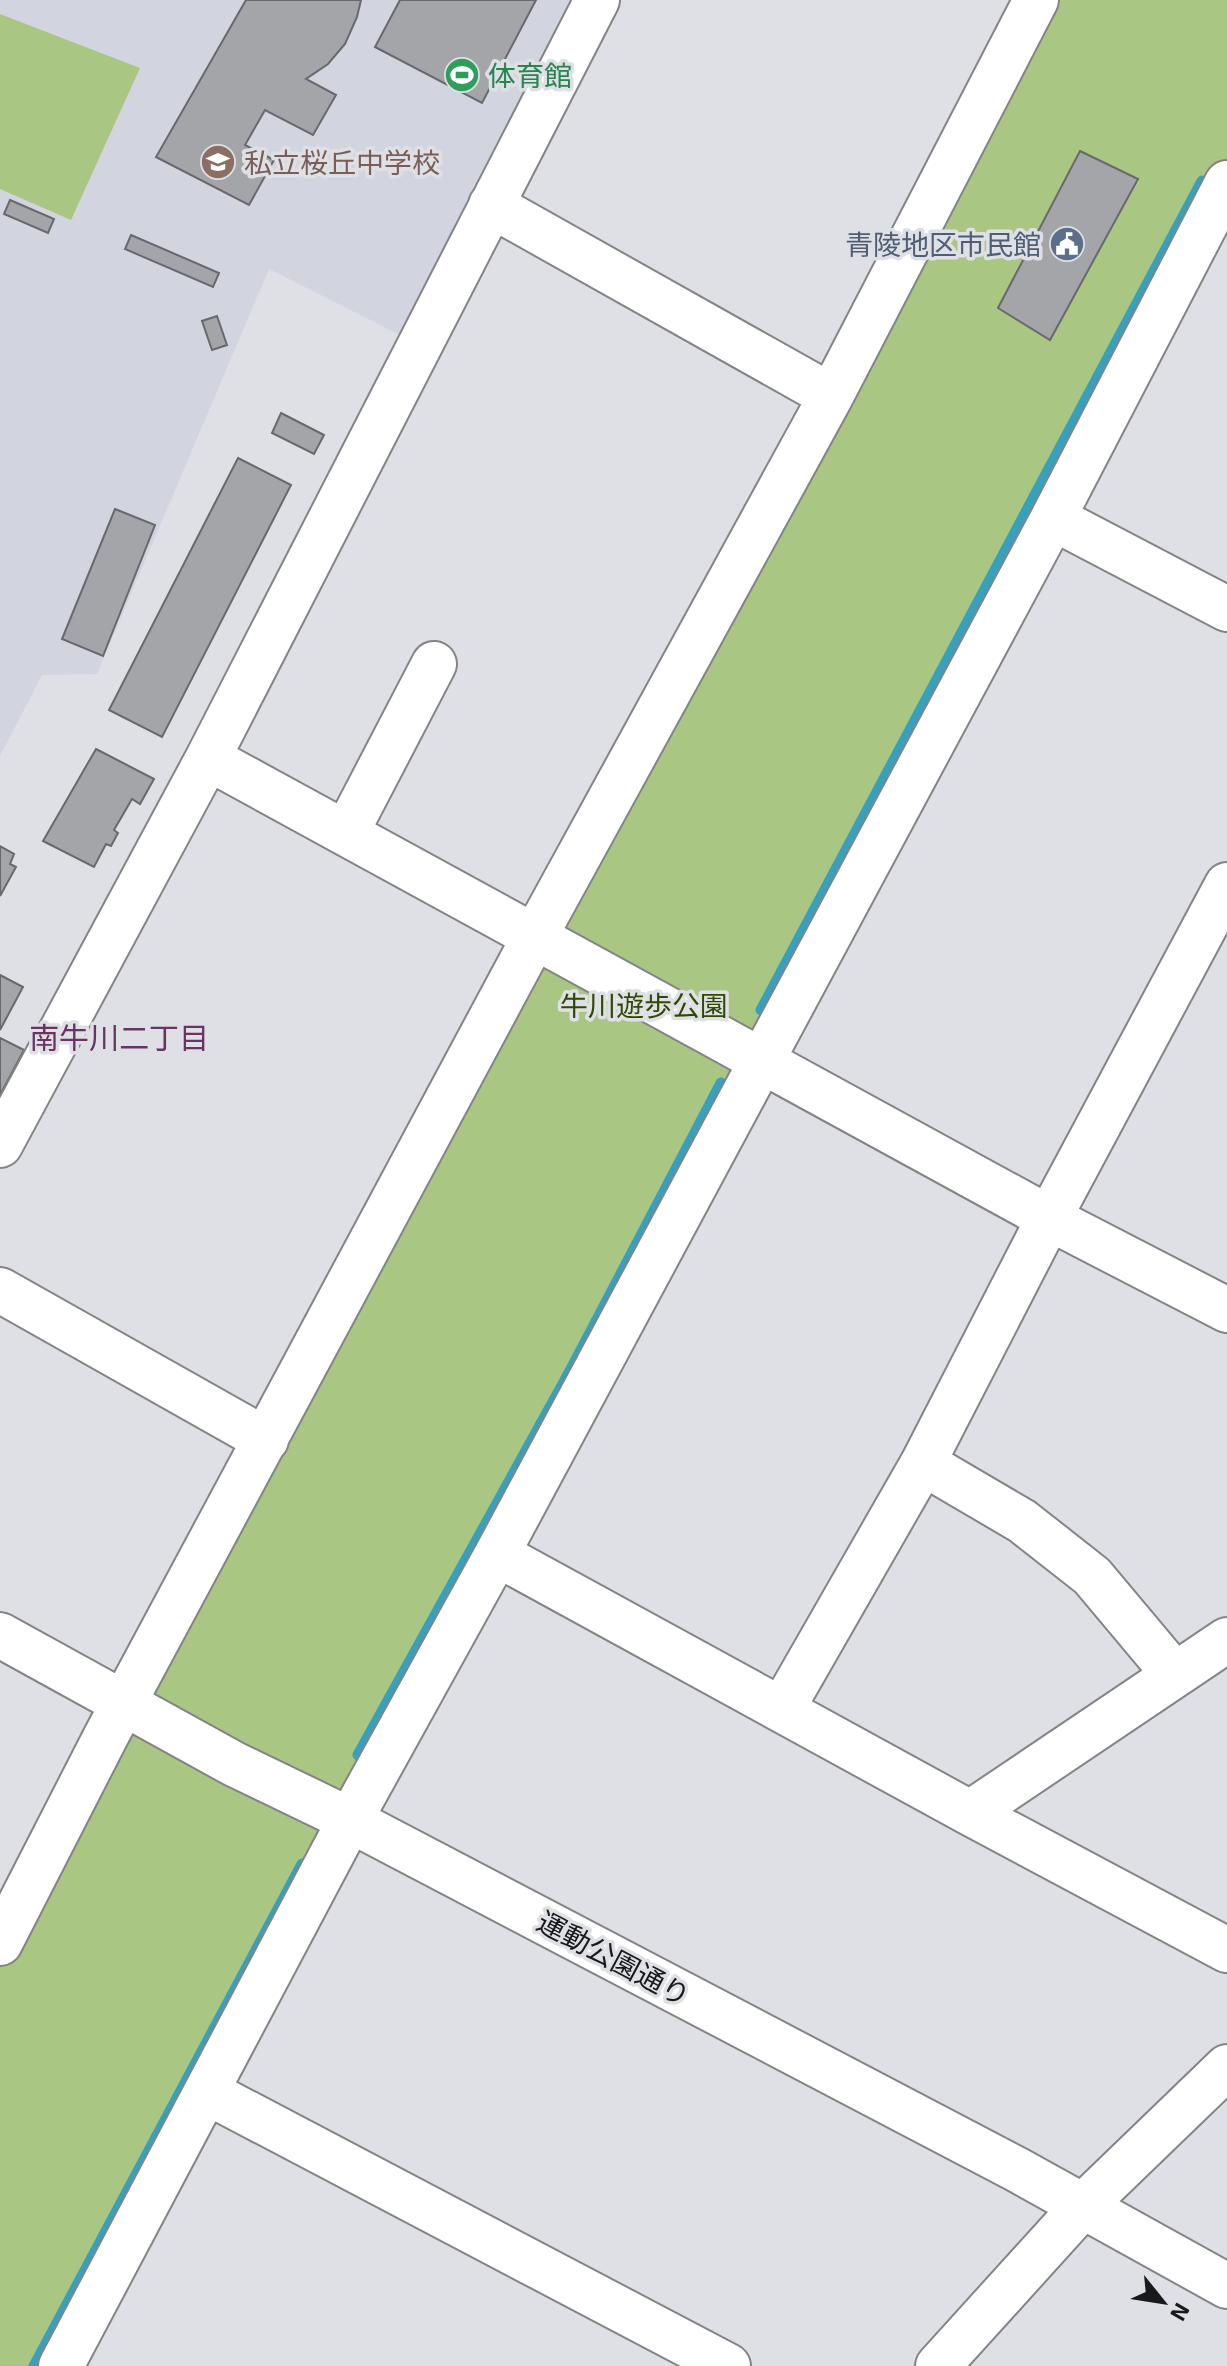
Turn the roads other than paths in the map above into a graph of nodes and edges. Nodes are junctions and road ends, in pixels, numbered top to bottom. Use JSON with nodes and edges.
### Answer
{"nodes":[{"id":1,"x":597,"y":0,"type":"edge"},
{"id":2,"x":1036,"y":0,"type":"edge"},
{"id":3,"x":1227,"y":183,"type":"edge"},
{"id":4,"x":491,"y":205,"type":"junction"},
{"id":5,"x":831,"y":396,"type":"junction"},
{"id":6,"x":1053,"y":518,"type":"junction"},
{"id":7,"x":1227,"y":609,"type":"edge"},
{"id":8,"x":434,"y":664,"type":"dead end"},
{"id":9,"x":208,"y":758,"type":"junction"},
{"id":10,"x":346,"y":833,"type":"junction"},
{"id":11,"x":1227,"y":885,"type":"edge"},
{"id":12,"x":535,"y":936,"type":"junction"},
{"id":13,"x":759,"y":1061,"type":"junction"},
{"id":14,"x":0,"y":1145,"type":"edge"},
{"id":15,"x":1049,"y":1218,"type":"junction"},
{"id":16,"x":0,"y":1290,"type":"edge"},
{"id":17,"x":1227,"y":1310,"type":"edge"},
{"id":18,"x":266,"y":1440,"type":"junction"},
{"id":19,"x":923,"y":1463,"type":"junction"},
{"id":20,"x":497,"y":1554,"type":"junction"},
{"id":21,"x":0,"y":1635,"type":"edge"},
{"id":22,"x":1227,"y":1640,"type":"edge"},
{"id":23,"x":1175,"y":1675,"type":"junction"},
{"id":24,"x":125,"y":1703,"type":"junction"},
{"id":25,"x":782,"y":1709,"type":"junction"},
{"id":26,"x":970,"y":1813,"type":"junction"},
{"id":27,"x":350,"y":1820,"type":"junction"},
{"id":28,"x":0,"y":1943,"type":"edge"},
{"id":29,"x":1227,"y":1950,"type":"edge"},
{"id":30,"x":1227,"y":2067,"type":"edge"},
{"id":31,"x":207,"y":2092,"type":"junction"},
{"id":32,"x":1083,"y":2206,"type":"junction"},
{"id":33,"x":1227,"y":2286,"type":"edge"},
{"id":34,"x":61,"y":2366,"type":"edge"},
{"id":35,"x":728,"y":2366,"type":"edge"},
{"id":36,"x":938,"y":2366,"type":"edge"}],
"edges":[{"from":1,"to":4,"type":"street"},
{"from":2,"to":5,"type":"street"},
{"from":3,"to":6,"type":"street"},
{"from":4,"to":5,"type":"street"},
{"from":4,"to":9,"type":"street"},
{"from":5,"to":12,"type":"street"},
{"from":6,"to":7,"type":"street"},
{"from":6,"to":13,"type":"street"},
{"from":8,"to":10,"type":"street"},
{"from":9,"to":10,"type":"street"},
{"from":9,"to":14,"type":"street"},
{"from":10,"to":12,"type":"street"},
{"from":11,"to":15,"type":"street"},
{"from":12,"to":13,"type":"street"},
{"from":12,"to":18,"type":"street"},
{"from":13,"to":15,"type":"street"},
{"from":13,"to":20,"type":"street"},
{"from":15,"to":17,"type":"street"},
{"from":15,"to":19,"type":"street"},
{"from":16,"to":18,"type":"street"},
{"from":18,"to":24,"type":"street"},
{"from":19,"to":23,"type":"street"},
{"from":19,"to":25,"type":"street"},
{"from":20,"to":25,"type":"street"},
{"from":20,"to":27,"type":"street"},
{"from":21,"to":24,"type":"street","name":"運動公園通り"},
{"from":22,"to":23,"type":"street"},
{"from":23,"to":26,"type":"street"},
{"from":24,"to":27,"type":"street","name":"運動公園通り"},
{"from":24,"to":28,"type":"street"},
{"from":25,"to":26,"type":"street"},
{"from":26,"to":29,"type":"street"},
{"from":27,"to":31,"type":"street"},
{"from":27,"to":32,"type":"street","name":"運動公園通り"},
{"from":30,"to":32,"type":"street"},
{"from":31,"to":34,"type":"street"},
{"from":31,"to":35,"type":"street"},
{"from":32,"to":33,"type":"street","name":"運動公園通り"},
{"from":32,"to":36,"type":"street"}]}
